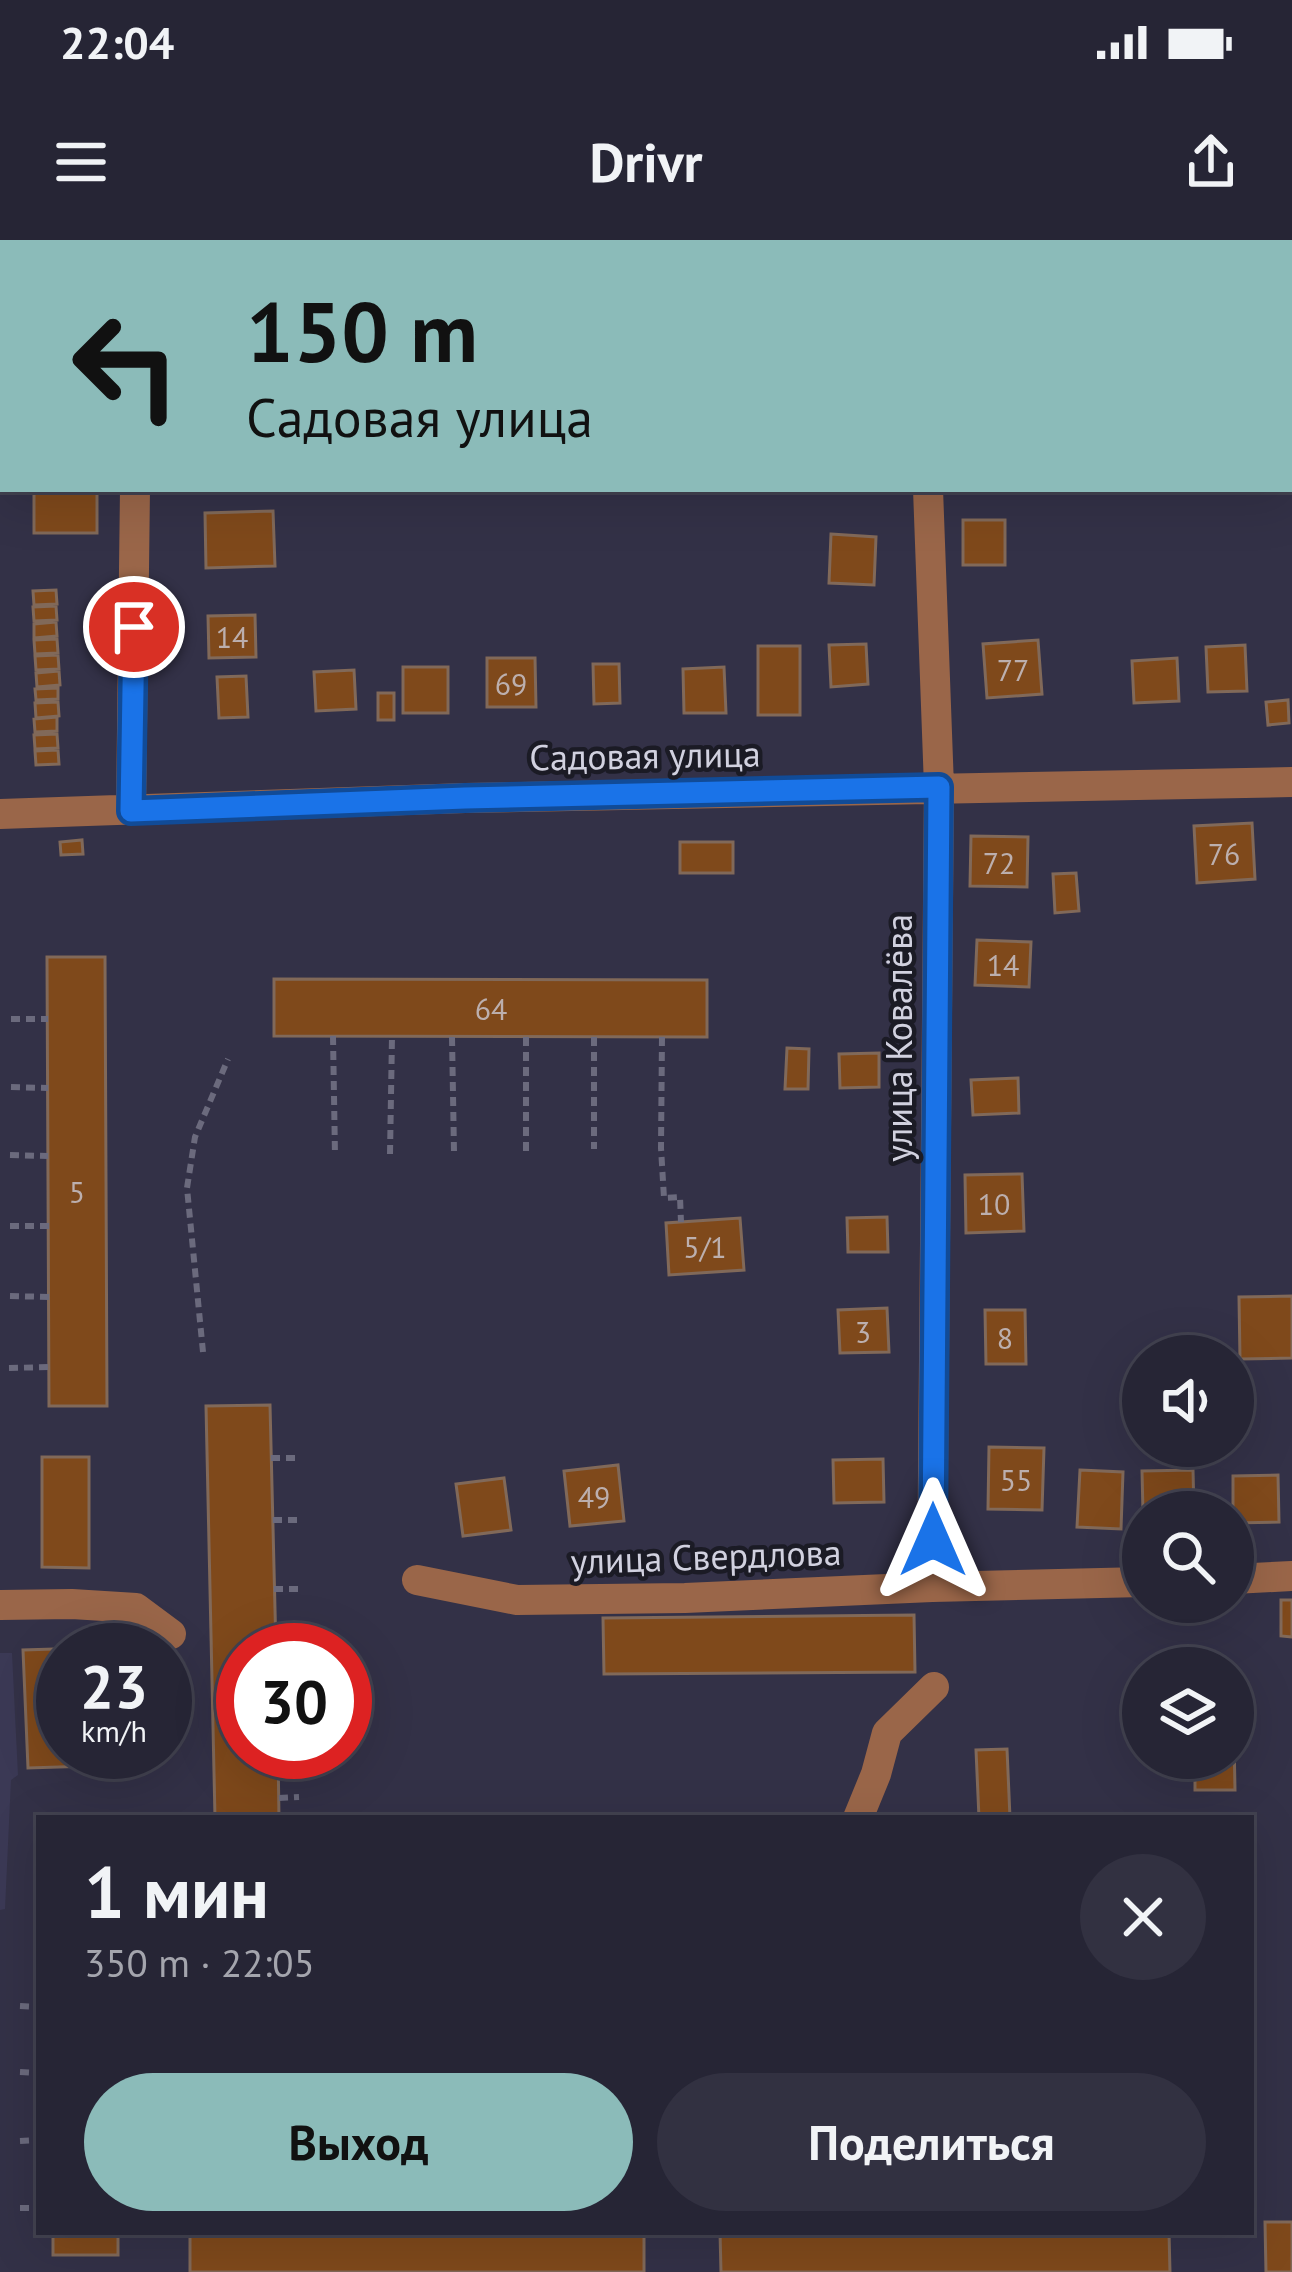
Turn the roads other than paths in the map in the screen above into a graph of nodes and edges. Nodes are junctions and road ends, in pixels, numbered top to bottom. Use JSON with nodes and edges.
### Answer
{"nodes":[{"id":1,"x":136,"y":492,"type":"edge"},
{"id":2,"x":928,"y":492,"type":"edge"},
{"id":3,"x":1292,"y":782,"type":"edge"},
{"id":4,"x":939,"y":787,"type":"junction"},
{"id":5,"x":131,"y":811,"type":"junction"},
{"id":6,"x":0,"y":814,"type":"edge"},
{"id":7,"x":1292,"y":1576,"type":"edge"},
{"id":8,"x":1254,"y":1578,"type":"edge"},
{"id":9,"x":417,"y":1580,"type":"dead end"},
{"id":10,"x":1122,"y":1582,"type":"edge"},
{"id":11,"x":932,"y":1587,"type":"junction"},
{"id":12,"x":0,"y":1605,"type":"edge"},
{"id":13,"x":156,"y":1623,"type":"edge"},
{"id":14,"x":934,"y":1687,"type":"dead end"},
{"id":15,"x":859,"y":1815,"type":"edge"}],
"edges":[{"from":1,"to":5,"type":"street"},
{"from":2,"to":4,"type":"street","name":"улица Ковалёва"},
{"from":3,"to":4,"type":"street","name":"Садовая улица"},
{"from":4,"to":5,"type":"street","name":"Садовая улица"},
{"from":4,"to":11,"type":"street","name":"улица Ковалёва"},
{"from":5,"to":6,"type":"street","name":"Садовая улица"},
{"from":7,"to":8,"type":"street"},
{"from":9,"to":11,"type":"street","name":"улица Свердлова"},
{"from":10,"to":11,"type":"street","name":"улица Свердлова"},
{"from":12,"to":13,"type":"street"},
{"from":14,"to":15,"type":"street"}]}
